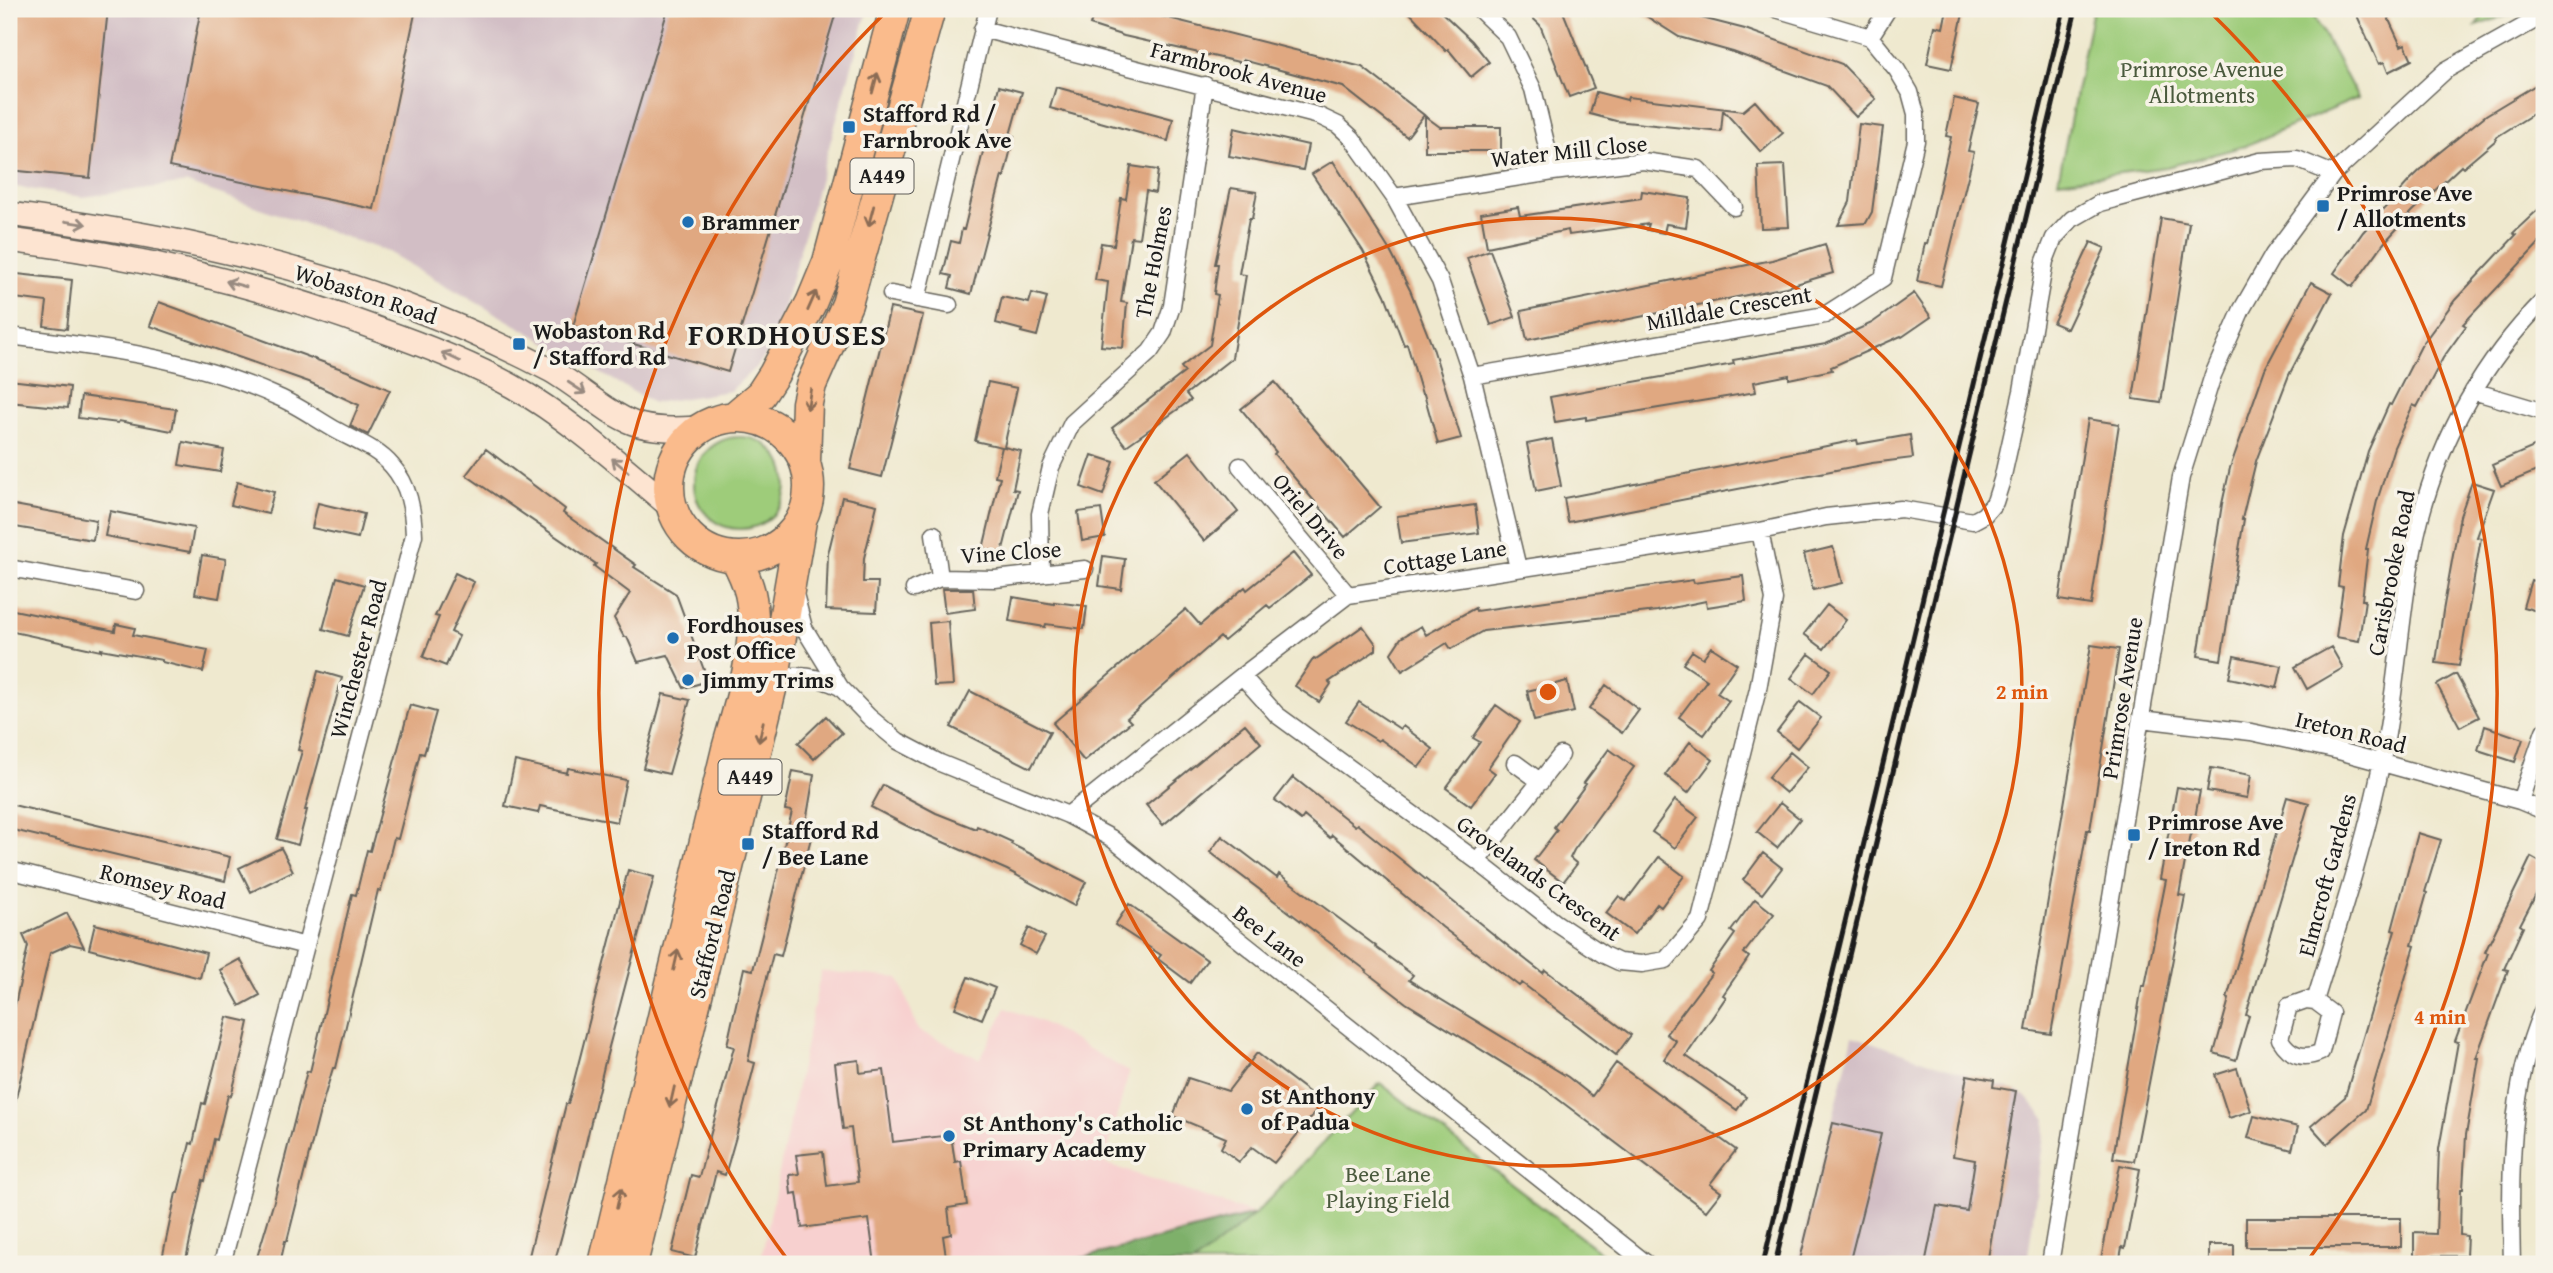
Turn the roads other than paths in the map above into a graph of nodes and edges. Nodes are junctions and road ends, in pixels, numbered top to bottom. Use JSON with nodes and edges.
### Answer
{"nodes":[{"id":1,"x":930,"y":9,"type":"edge"},
{"id":2,"x":988,"y":9,"type":"edge"},
{"id":3,"x":1479,"y":9,"type":"edge"},
{"id":4,"x":1776,"y":9,"type":"edge"},
{"id":5,"x":1888,"y":9,"type":"edge"},
{"id":6,"x":898,"y":15,"type":"edge"},
{"id":7,"x":2544,"y":15,"type":"edge"},
{"id":8,"x":982,"y":29,"type":"junction"},
{"id":9,"x":1870,"y":37,"type":"junction"},
{"id":10,"x":1205,"y":85,"type":"junction"},
{"id":11,"x":1553,"y":172,"type":"junction"},
{"id":12,"x":2333,"y":174,"type":"junction"},
{"id":13,"x":1394,"y":197,"type":"junction"},
{"id":14,"x":1734,"y":208,"type":"dead end"},
{"id":15,"x":9,"y":214,"type":"edge"},
{"id":16,"x":9,"y":240,"type":"edge"},
{"id":17,"x":891,"y":294,"type":"dead end"},
{"id":18,"x":917,"y":299,"type":"junction"},
{"id":19,"x":2544,"y":300,"type":"edge"},
{"id":20,"x":949,"y":305,"type":"dead end"},
{"id":21,"x":9,"y":336,"type":"edge"},
{"id":22,"x":1472,"y":376,"type":"junction"},
{"id":23,"x":2473,"y":391,"type":"junction"},
{"id":24,"x":2544,"y":412,"type":"edge"},
{"id":25,"x":734,"y":417,"type":"junction"},
{"id":26,"x":701,"y":428,"type":"junction"},
{"id":27,"x":805,"y":461,"type":"junction"},
{"id":28,"x":1240,"y":467,"type":"dead end"},
{"id":29,"x":672,"y":508,"type":"junction"},
{"id":30,"x":801,"y":521,"type":"junction"},
{"id":31,"x":1760,"y":531,"type":"junction"},
{"id":32,"x":933,"y":534,"type":"dead end"},
{"id":33,"x":735,"y":557,"type":"junction"},
{"id":34,"x":9,"y":568,"type":"edge"},
{"id":35,"x":1518,"y":568,"type":"junction"},
{"id":36,"x":1086,"y":569,"type":"dead end"},
{"id":37,"x":1041,"y":573,"type":"junction"},
{"id":38,"x":940,"y":578,"type":"junction"},
{"id":39,"x":792,"y":584,"type":"junction"},
{"id":40,"x":914,"y":589,"type":"dead end"},
{"id":41,"x":136,"y":591,"type":"dead end"},
{"id":42,"x":1348,"y":595,"type":"junction"},
{"id":43,"x":1242,"y":676,"type":"junction"},
{"id":44,"x":774,"y":677,"type":"junction"},
{"id":45,"x":839,"y":687,"type":"junction"},
{"id":46,"x":2141,"y":719,"type":"junction"},
{"id":47,"x":2544,"y":732,"type":"edge"},
{"id":48,"x":1561,"y":755,"type":"dead end"},
{"id":49,"x":2382,"y":761,"type":"junction"},
{"id":50,"x":1515,"y":763,"type":"dead end"},
{"id":51,"x":1541,"y":782,"type":"junction"},
{"id":52,"x":2520,"y":801,"type":"junction"},
{"id":53,"x":2544,"y":811,"type":"edge"},
{"id":54,"x":1068,"y":815,"type":"junction"},
{"id":55,"x":1477,"y":862,"type":"junction"},
{"id":56,"x":9,"y":871,"type":"edge"},
{"id":57,"x":306,"y":946,"type":"junction"},
{"id":58,"x":2315,"y":1001,"type":"dead end"},
{"id":59,"x":2543,"y":1013,"type":"edge"},
{"id":60,"x":222,"y":1264,"type":"edge"},
{"id":61,"x":604,"y":1264,"type":"edge"},
{"id":62,"x":632,"y":1264,"type":"edge"},
{"id":63,"x":1647,"y":1264,"type":"edge"},
{"id":64,"x":2050,"y":1264,"type":"edge"},
{"id":65,"x":2512,"y":1264,"type":"edge"}],
"edges":[{"from":1,"to":27,"type":"highway","number":"A449","one_way":true},
{"from":2,"to":8,"type":"street"},
{"from":3,"to":11,"type":"street"},
{"from":4,"to":9,"type":"street"},
{"from":5,"to":9,"type":"street"},
{"from":25,"to":6,"type":"highway","number":"A449","one_way":true},
{"from":7,"to":12,"type":"street","name":"Primrose Avenue"},
{"from":8,"to":10,"type":"street","name":"Farmbrook Avenue"},
{"from":8,"to":18,"type":"street"},
{"from":9,"to":22,"type":"street","name":"Milldale Crescent"},
{"from":10,"to":13,"type":"street","name":"Farmbrook Avenue"},
{"from":10,"to":37,"type":"street","name":"The Holmes"},
{"from":11,"to":13,"type":"street","name":"Water Mill Close"},
{"from":11,"to":14,"type":"street","name":"Water Mill Close"},
{"from":12,"to":31,"type":"street","name":"Cottage Lane"},
{"from":12,"to":46,"type":"street","name":"Primrose Avenue"},
{"from":13,"to":22,"type":"street","name":"Farmbrook Avenue"},
{"from":15,"to":26,"type":"street","name":"Wobaston Road","one_way":true},
{"from":29,"to":16,"type":"street","name":"Wobaston Road","one_way":true},
{"from":17,"to":18,"type":"street"},
{"from":18,"to":20,"type":"street"},
{"from":19,"to":23,"type":"street","name":"Carisbrooke Road"},
{"from":21,"to":57,"type":"street","name":"Winchester Road"},
{"from":22,"to":35,"type":"street","name":"Farmbrook Avenue"},
{"from":23,"to":24,"type":"street"},
{"from":23,"to":49,"type":"street","name":"Carisbrooke Road"},
{"from":25,"to":26,"type":"highway","number":"A449"},
{"from":25,"to":27,"type":"highway"},
{"from":26,"to":29,"type":"highway"},
{"from":27,"to":30,"type":"highway","number":"A449"},
{"from":28,"to":42,"type":"street","name":"Oriel Drive"},
{"from":29,"to":33,"type":"highway"},
{"from":30,"to":33,"type":"highway"},
{"from":30,"to":39,"type":"highway","name":"Stafford Road","number":"A449"},
{"from":31,"to":35,"type":"street","name":"Cottage Lane"},
{"from":31,"to":55,"type":"street","name":"Grovelands Crescent"},
{"from":32,"to":38,"type":"street","name":"Vine Close"},
{"from":61,"to":33,"type":"highway","name":"Stafford Road","number":"A449","one_way":true},
{"from":34,"to":41,"type":"street"},
{"from":35,"to":42,"type":"street","name":"Cottage Lane"},
{"from":36,"to":37,"type":"street","name":"Vine Close"},
{"from":37,"to":38,"type":"street","name":"Vine Close"},
{"from":38,"to":40,"type":"street","name":"Vine Close"},
{"from":39,"to":44,"type":"highway","name":"Stafford Road","number":"A449"},
{"from":39,"to":45,"type":"street","name":"Bee Lane"},
{"from":42,"to":43,"type":"street","name":"Cottage Lane"},
{"from":43,"to":54,"type":"street","name":"Cottage Lane"},
{"from":43,"to":55,"type":"street","name":"Grovelands Crescent"},
{"from":44,"to":45,"type":"street","name":"Bee Lane"},
{"from":44,"to":62,"type":"highway","name":"Stafford Road","number":"A449","one_way":true},
{"from":45,"to":54,"type":"street","name":"Bee Lane"},
{"from":46,"to":49,"type":"street","name":"Ireton Road"},
{"from":46,"to":64,"type":"street","name":"Primrose Avenue"},
{"from":47,"to":52,"type":"street"},
{"from":48,"to":51,"type":"street"},
{"from":49,"to":52,"type":"street","name":"Ireton Road"},
{"from":49,"to":58,"type":"street","name":"Elmcroft Gardens"},
{"from":50,"to":51,"type":"street"},
{"from":51,"to":55,"type":"street"},
{"from":52,"to":53,"type":"street","name":"Ireton Road"},
{"from":54,"to":63,"type":"street","name":"Bee Lane"},
{"from":56,"to":57,"type":"street","name":"Romsey Road"},
{"from":57,"to":60,"type":"street","name":"Winchester Road"},
{"from":59,"to":65,"type":"street"}]}
